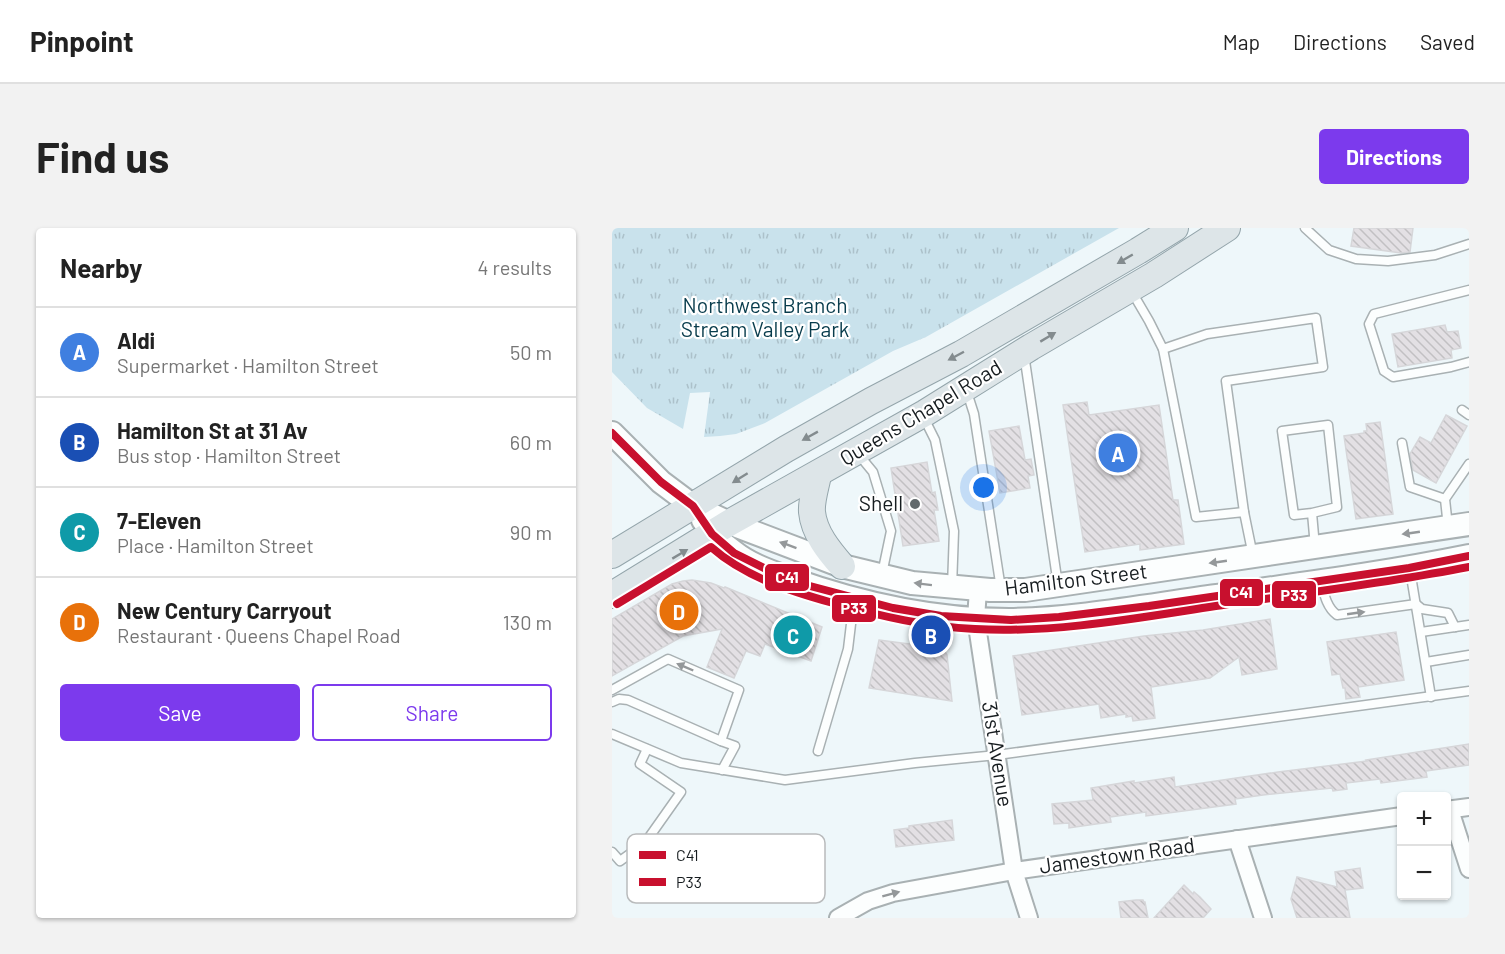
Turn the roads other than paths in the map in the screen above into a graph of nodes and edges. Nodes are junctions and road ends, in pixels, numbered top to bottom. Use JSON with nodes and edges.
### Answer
{"nodes":[{"id":1,"x":1175,"y":228,"type":"edge"},
{"id":2,"x":1227,"y":228,"type":"edge"},
{"id":3,"x":1305,"y":228,"type":"edge"},
{"id":4,"x":1469,"y":244,"type":"edge"},
{"id":5,"x":1130,"y":289,"type":"junction"},
{"id":6,"x":1469,"y":290,"type":"edge"},
{"id":7,"x":1163,"y":349,"type":"junction"},
{"id":8,"x":1023,"y":352,"type":"junction"},
{"id":9,"x":1469,"y":362,"type":"edge"},
{"id":10,"x":966,"y":388,"type":"junction"},
{"id":11,"x":922,"y":415,"type":"junction"},
{"id":12,"x":1402,"y":443,"type":"dead end"},
{"id":13,"x":621,"y":446,"type":"edge"},
{"id":14,"x":857,"y":452,"type":"junction"},
{"id":15,"x":1469,"y":464,"type":"edge"},
{"id":16,"x":818,"y":475,"type":"junction"},
{"id":17,"x":1445,"y":499,"type":"junction"},
{"id":18,"x":693,"y":506,"type":"junction"},
{"id":19,"x":1244,"y":512,"type":"junction"},
{"id":20,"x":1312,"y":513,"type":"junction"},
{"id":21,"x":1459,"y":526,"type":"edge"},
{"id":22,"x":721,"y":529,"type":"junction"},
{"id":23,"x":1315,"y":547,"type":"junction"},
{"id":24,"x":612,"y":555,"type":"edge"},
{"id":25,"x":1254,"y":556,"type":"junction"},
{"id":26,"x":1468,"y":556,"type":"edge"},
{"id":27,"x":843,"y":566,"type":"junction"},
{"id":28,"x":1409,"y":568,"type":"junction"},
{"id":29,"x":882,"y":575,"type":"junction"},
{"id":30,"x":1320,"y":581,"type":"junction"},
{"id":31,"x":1058,"y":585,"type":"junction"},
{"id":32,"x":952,"y":587,"type":"junction"},
{"id":33,"x":978,"y":589,"type":"junction"},
{"id":34,"x":1001,"y":590,"type":"junction"},
{"id":35,"x":612,"y":595,"type":"edge"},
{"id":36,"x":854,"y":598,"type":"junction"},
{"id":37,"x":1416,"y":604,"type":"junction"},
{"id":38,"x":976,"y":619,"type":"junction"},
{"id":39,"x":1469,"y":625,"type":"edge"},
{"id":40,"x":1455,"y":627,"type":"junction"},
{"id":41,"x":1421,"y":632,"type":"junction"},
{"id":42,"x":1469,"y":655,"type":"edge"},
{"id":43,"x":1426,"y":662,"type":"junction"},
{"id":44,"x":612,"y":690,"type":"edge"},
{"id":45,"x":1469,"y":692,"type":"edge"},
{"id":46,"x":1431,"y":697,"type":"junction"},
{"id":47,"x":612,"y":702,"type":"edge"},
{"id":48,"x":612,"y":734,"type":"edge"},
{"id":49,"x":721,"y":741,"type":"junction"},
{"id":50,"x":647,"y":749,"type":"junction"},
{"id":51,"x":818,"y":751,"type":"dead end"},
{"id":52,"x":997,"y":755,"type":"junction"},
{"id":53,"x":722,"y":770,"type":"junction"},
{"id":54,"x":1469,"y":807,"type":"edge"},
{"id":55,"x":1451,"y":810,"type":"edge"},
{"id":56,"x":1397,"y":817,"type":"edge"},
{"id":57,"x":1451,"y":818,"type":"edge"},
{"id":58,"x":651,"y":834,"type":"edge"},
{"id":59,"x":1237,"y":839,"type":"junction"},
{"id":60,"x":612,"y":852,"type":"edge"},
{"id":61,"x":627,"y":856,"type":"edge"},
{"id":62,"x":1469,"y":869,"type":"edge"},
{"id":63,"x":1014,"y":871,"type":"junction"},
{"id":64,"x":838,"y":918,"type":"edge"},
{"id":65,"x":1029,"y":918,"type":"edge"},
{"id":66,"x":1263,"y":918,"type":"edge"}],
"edges":[{"from":1,"to":18,"type":"main road","name":"Queens Chapel Road","one_way":true},
{"from":2,"to":5,"type":"main road","name":"Queens Chapel Road"},
{"from":3,"to":4,"type":"lane"},
{"from":5,"to":7,"type":"lane"},
{"from":8,"to":5,"type":"main road","name":"Queens Chapel Road","one_way":true},
{"from":6,"to":9,"type":"lane"},
{"from":7,"to":19,"type":"lane"},
{"from":7,"to":19,"type":"lane"},
{"from":8,"to":10,"type":"main road","name":"Queens Chapel Road"},
{"from":8,"to":31,"type":"lane"},
{"from":10,"to":11,"type":"main road","name":"Queens Chapel Road"},
{"from":10,"to":34,"type":"lane"},
{"from":11,"to":14,"type":"main road","name":"Queens Chapel Road"},
{"from":11,"to":32,"type":"lane"},
{"from":12,"to":17,"type":"lane"},
{"from":13,"to":18,"type":"main road","name":"Hamilton Street"},
{"from":14,"to":16,"type":"main road","name":"Queens Chapel Road"},
{"from":14,"to":29,"type":"lane"},
{"from":15,"to":17,"type":"lane"},
{"from":16,"to":22,"type":"main road","name":"Queens Chapel Road"},
{"from":16,"to":27,"type":"main road"},
{"from":17,"to":21,"type":"lane"},
{"from":18,"to":22,"type":"main road","name":"Hamilton Street"},
{"from":18,"to":24,"type":"main road","name":"Queens Chapel Road"},
{"from":19,"to":25,"type":"lane"},
{"from":20,"to":20,"type":"lane"},
{"from":20,"to":23,"type":"lane"},
{"from":21,"to":23,"type":"main road","name":"Hamilton Street","one_way":true},
{"from":27,"to":22,"type":"main road","name":"Hamilton Street","one_way":true},
{"from":35,"to":22,"type":"main road","name":"Queens Chapel Road","one_way":true},
{"from":22,"to":36,"type":"main road","name":"Hamilton Street"},
{"from":23,"to":25,"type":"main road","name":"Hamilton Street"},
{"from":25,"to":31,"type":"main road","name":"Hamilton Street","one_way":true},
{"from":26,"to":28,"type":"main road","name":"Hamilton Street"},
{"from":27,"to":29,"type":"main road","name":"Hamilton Street"},
{"from":28,"to":30,"type":"main road","name":"Hamilton Street"},
{"from":28,"to":37,"type":"lane"},
{"from":32,"to":29,"type":"main road","name":"Hamilton Street","one_way":true},
{"from":30,"to":37,"type":"lane","one_way":true},
{"from":30,"to":38,"type":"main road","name":"Hamilton Street"},
{"from":31,"to":34,"type":"main road","name":"Hamilton Street"},
{"from":32,"to":33,"type":"main road","name":"Hamilton Street"},
{"from":33,"to":34,"type":"main road","name":"Hamilton Street"},
{"from":33,"to":38,"type":"street","name":"31st Avenue"},
{"from":36,"to":38,"type":"main road","name":"Hamilton Street"},
{"from":36,"to":51,"type":"lane"},
{"from":37,"to":40,"type":"lane"},
{"from":37,"to":41,"type":"lane"},
{"from":38,"to":52,"type":"street","name":"31st Avenue"},
{"from":39,"to":40,"type":"lane"},
{"from":40,"to":41,"type":"lane"},
{"from":41,"to":43,"type":"lane"},
{"from":42,"to":43,"type":"lane"},
{"from":43,"to":46,"type":"lane"},
{"from":49,"to":44,"type":"lane","one_way":true},
{"from":45,"to":46,"type":"lane"},
{"from":46,"to":52,"type":"lane"},
{"from":47,"to":49,"type":"lane"},
{"from":48,"to":50,"type":"lane"},
{"from":49,"to":53,"type":"lane"},
{"from":50,"to":53,"type":"lane"},
{"from":50,"to":58,"type":"lane"},
{"from":52,"to":53,"type":"lane"},
{"from":52,"to":63,"type":"street","name":"31st Avenue"},
{"from":54,"to":55,"type":"street"},
{"from":56,"to":59,"type":"street","name":"Jamestown Road"},
{"from":57,"to":62,"type":"street"},
{"from":59,"to":63,"type":"street","name":"Jamestown Road"},
{"from":59,"to":66,"type":"street"},
{"from":60,"to":61,"type":"lane"},
{"from":64,"to":63,"type":"street","name":"Jamestown Road","one_way":true},
{"from":63,"to":65,"type":"street","name":"31st Avenue"}]}
